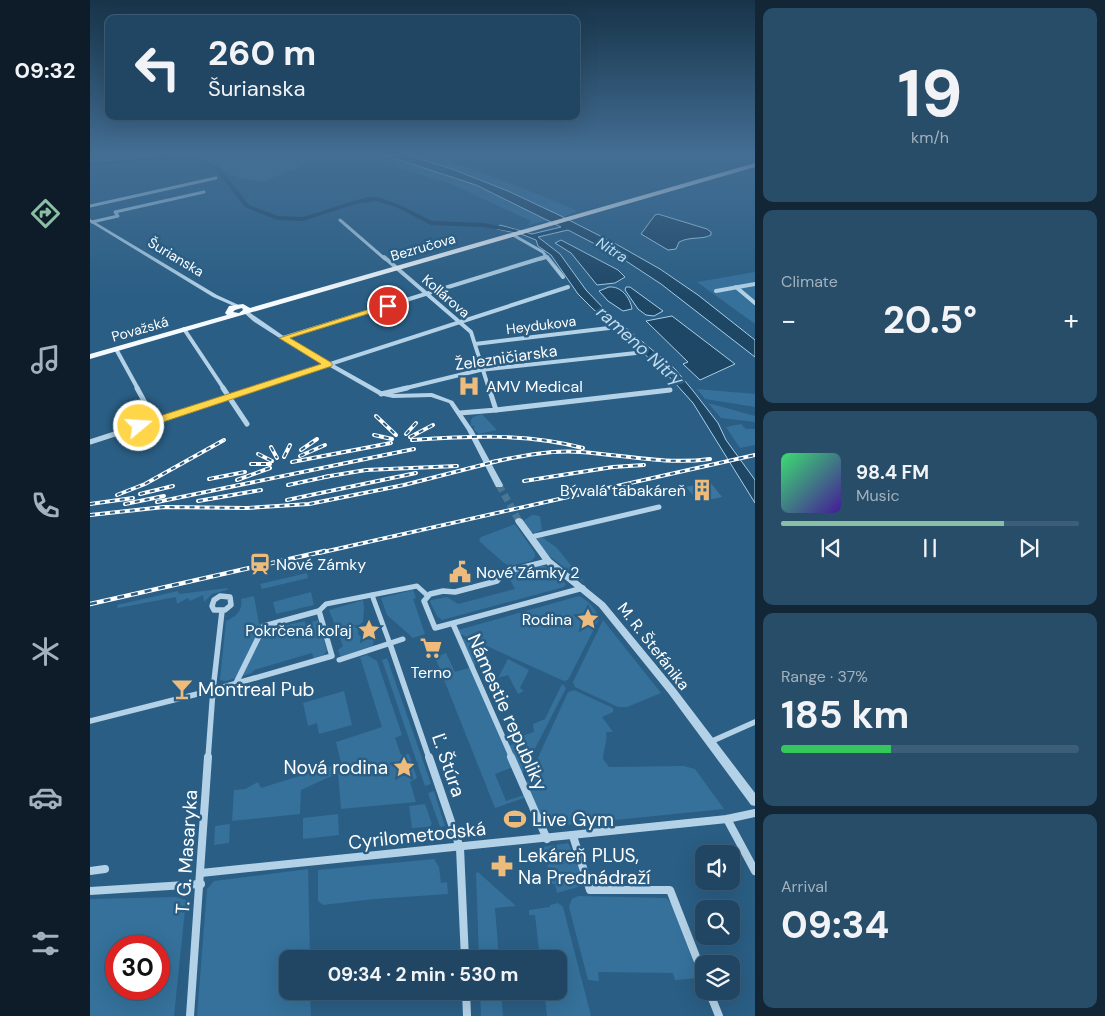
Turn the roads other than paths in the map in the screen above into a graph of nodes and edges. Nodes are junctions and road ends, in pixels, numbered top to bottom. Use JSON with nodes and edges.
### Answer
{"nodes":[{"id":1,"x":111,"y":201,"type":"edge"},
{"id":2,"x":162,"y":201,"type":"edge"},
{"id":3,"x":624,"y":201,"type":"edge"},
{"id":4,"x":90,"y":206,"type":"edge"},
{"id":5,"x":340,"y":220,"type":"dead end"},
{"id":6,"x":91,"y":221,"type":"edge"},
{"id":7,"x":513,"y":234,"type":"junction"},
{"id":8,"x":548,"y":257,"type":"junction"},
{"id":9,"x":395,"y":267,"type":"junction"},
{"id":10,"x":562,"y":277,"type":"dead end"},
{"id":11,"x":755,"y":284,"type":"edge"},
{"id":12,"x":568,"y":287,"type":"dead end"},
{"id":13,"x":736,"y":287,"type":"junction"},
{"id":14,"x":716,"y":291,"type":"dead end"},
{"id":15,"x":426,"y":294,"type":"junction"},
{"id":16,"x":755,"y":303,"type":"edge"},
{"id":17,"x":238,"y":311,"type":"junction"},
{"id":18,"x":458,"y":322,"type":"junction"},
{"id":19,"x":609,"y":328,"type":"dead end"},
{"id":20,"x":184,"y":329,"type":"junction"},
{"id":21,"x":283,"y":338,"type":"junction"},
{"id":22,"x":475,"y":344,"type":"junction"},
{"id":23,"x":116,"y":349,"type":"junction"},
{"id":24,"x":636,"y":353,"type":"dead end"},
{"id":25,"x":91,"y":356,"type":"edge"},
{"id":26,"x":328,"y":364,"type":"junction"},
{"id":27,"x":484,"y":370,"type":"junction"},
{"id":28,"x":670,"y":390,"type":"dead end"},
{"id":29,"x":381,"y":394,"type":"junction"},
{"id":30,"x":230,"y":397,"type":"junction"},
{"id":31,"x":496,"y":410,"type":"junction"},
{"id":32,"x":460,"y":414,"type":"junction"},
{"id":33,"x":155,"y":421,"type":"junction"},
{"id":34,"x":247,"y":424,"type":"dead end"},
{"id":35,"x":90,"y":442,"type":"edge"},
{"id":36,"x":499,"y":485,"type":"tunnel mouth"},
{"id":37,"x":659,"y":507,"type":"dead end"},
{"id":38,"x":519,"y":521,"type":"tunnel mouth"},
{"id":39,"x":531,"y":537,"type":"junction"},
{"id":40,"x":548,"y":561,"type":"junction"},
{"id":41,"x":583,"y":588,"type":"junction"},
{"id":42,"x":372,"y":595,"type":"junction"},
{"id":43,"x":428,"y":596,"type":"junction"},
{"id":44,"x":222,"y":611,"type":"dead end"},
{"id":45,"x":319,"y":611,"type":"junction"},
{"id":46,"x":453,"y":624,"type":"junction"},
{"id":47,"x":403,"y":639,"type":"dead end"},
{"id":48,"x":390,"y":644,"type":"junction"},
{"id":49,"x":340,"y":660,"type":"dead end"},
{"id":50,"x":236,"y":683,"type":"junction"},
{"id":51,"x":213,"y":690,"type":"junction"},
{"id":52,"x":90,"y":721,"type":"edge"},
{"id":53,"x":755,"y":722,"type":"edge"},
{"id":54,"x":710,"y":743,"type":"junction"},
{"id":55,"x":755,"y":801,"type":"edge"},
{"id":56,"x":755,"y":813,"type":"edge"},
{"id":57,"x":727,"y":819,"type":"junction"},
{"id":58,"x":574,"y":836,"type":"junction"},
{"id":59,"x":547,"y":839,"type":"junction"},
{"id":60,"x":460,"y":848,"type":"junction"},
{"id":61,"x":105,"y":869,"type":"dead end"},
{"id":62,"x":90,"y":870,"type":"edge"},
{"id":63,"x":755,"y":872,"type":"edge"},
{"id":64,"x":202,"y":873,"type":"junction"},
{"id":65,"x":201,"y":884,"type":"junction"},
{"id":66,"x":90,"y":891,"type":"edge"},
{"id":67,"x":465,"y":950,"type":"edge"},
{"id":68,"x":695,"y":955,"type":"edge"},
{"id":69,"x":466,"y":1000,"type":"edge"},
{"id":70,"x":713,"y":1000,"type":"edge"},
{"id":71,"x":190,"y":1016,"type":"edge"},
{"id":72,"x":467,"y":1016,"type":"edge"},
{"id":73,"x":719,"y":1016,"type":"edge"}],
"edges":[{"from":1,"to":4,"type":"street"},
{"from":2,"to":6,"type":"street"},
{"from":3,"to":7,"type":"main road","name":"Bezručova"},
{"from":5,"to":9,"type":"street","name":"Kollárova"},
{"from":6,"to":17,"type":"street","name":"Šurianska"},
{"from":7,"to":8,"type":"street"},
{"from":7,"to":9,"type":"main road","name":"Bezručova"},
{"from":8,"to":10,"type":"street"},
{"from":8,"to":15,"type":"street"},
{"from":9,"to":15,"type":"street","name":"Kollárova"},
{"from":9,"to":17,"type":"main road","name":"Bezručova"},
{"from":11,"to":13,"type":"street"},
{"from":12,"to":18,"type":"street"},
{"from":13,"to":14,"type":"street"},
{"from":13,"to":16,"type":"street"},
{"from":15,"to":18,"type":"street","name":"Kollárova"},
{"from":15,"to":21,"type":"street"},
{"from":17,"to":20,"type":"main road","name":"Považská"},
{"from":17,"to":21,"type":"street"},
{"from":18,"to":22,"type":"street","name":"Kollárova"},
{"from":18,"to":26,"type":"street"},
{"from":19,"to":22,"type":"street","name":"Heydukova"},
{"from":20,"to":23,"type":"main road","name":"Považská"},
{"from":20,"to":30,"type":"street"},
{"from":21,"to":26,"type":"street"},
{"from":22,"to":27,"type":"street","name":"Kollárova"},
{"from":23,"to":25,"type":"main road","name":"Považská"},
{"from":23,"to":33,"type":"street"},
{"from":24,"to":27,"type":"street","name":"Železničiarska"},
{"from":26,"to":29,"type":"street"},
{"from":26,"to":30,"type":"street"},
{"from":27,"to":29,"type":"street","name":"Železničiarska"},
{"from":27,"to":31,"type":"street","name":"Kollárova"},
{"from":28,"to":31,"type":"street"},
{"from":29,"to":32,"type":"street"},
{"from":30,"to":33,"type":"street"},
{"from":30,"to":34,"type":"street"},
{"from":31,"to":32,"type":"street"},
{"from":32,"to":36,"type":"street"},
{"from":33,"to":35,"type":"street"},
{"from":37,"to":39,"type":"street"},
{"from":38,"to":39,"type":"street","name":"M. R. Štefánika"},
{"from":39,"to":40,"type":"street","name":"M. R. Štefánika"},
{"from":40,"to":41,"type":"street","name":"M. R. Štefánika"},
{"from":40,"to":43,"type":"street"},
{"from":41,"to":46,"type":"street","name":"Námestie republiky"},
{"from":41,"to":54,"type":"street","name":"M. R. Štefánika"},
{"from":42,"to":43,"type":"street"},
{"from":42,"to":45,"type":"street"},
{"from":42,"to":48,"type":"street"},
{"from":43,"to":46,"type":"street","name":"Námestie republiky"},
{"from":44,"to":51,"type":"street","name":"T. G. Masaryka"},
{"from":45,"to":50,"type":"street"},
{"from":45,"to":50,"type":"street"},
{"from":46,"to":59,"type":"street","name":"Námestie republiky"},
{"from":47,"to":48,"type":"street"},
{"from":48,"to":49,"type":"street"},
{"from":48,"to":60,"type":"street","name":"Ľ. Štúra"},
{"from":50,"to":51,"type":"street"},
{"from":51,"to":52,"type":"street"},
{"from":51,"to":64,"type":"street","name":"T. G. Masaryka"},
{"from":53,"to":54,"type":"street"},
{"from":54,"to":55,"type":"street","name":"M. R. Štefánika"},
{"from":56,"to":57,"type":"street","name":"Cyrilometodská"},
{"from":57,"to":58,"type":"street","name":"Cyrilometodská"},
{"from":57,"to":63,"type":"street"},
{"from":58,"to":59,"type":"street","name":"Cyrilometodská"},
{"from":58,"to":68,"type":"street"},
{"from":59,"to":60,"type":"street","name":"Cyrilometodská"},
{"from":60,"to":64,"type":"street","name":"Cyrilometodská"},
{"from":60,"to":67,"type":"street","name":"Ľ. Štúra"},
{"from":61,"to":62,"type":"street"},
{"from":64,"to":65,"type":"street","name":"T. G. Masaryka"},
{"from":65,"to":66,"type":"street"},
{"from":65,"to":71,"type":"street","name":"T. G. Masaryka"},
{"from":69,"to":72,"type":"street"},
{"from":70,"to":73,"type":"street"}]}
